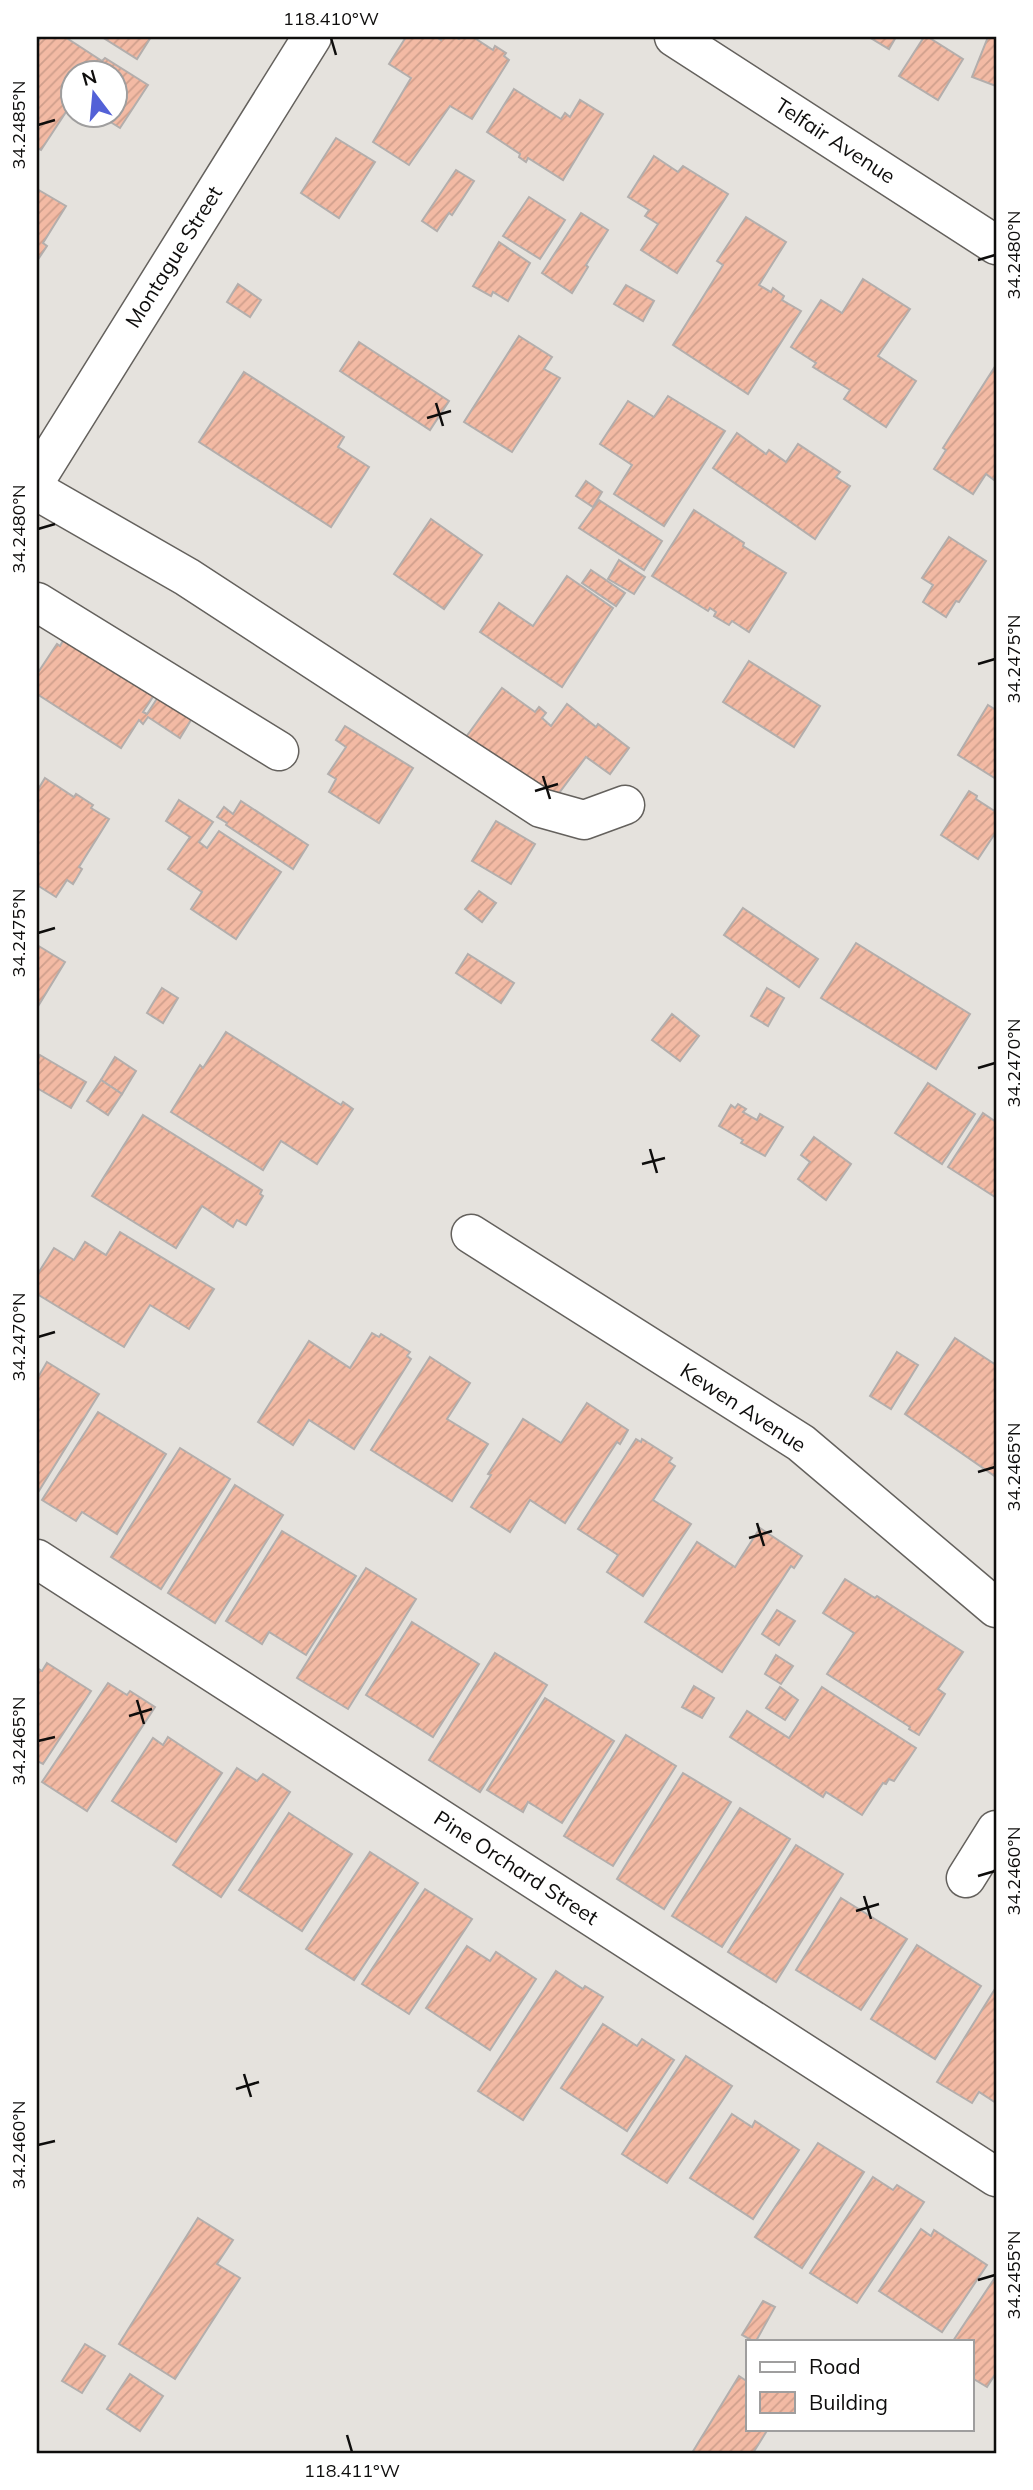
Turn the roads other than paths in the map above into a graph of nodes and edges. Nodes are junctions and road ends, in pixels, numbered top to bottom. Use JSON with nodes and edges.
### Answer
{"nodes":[{"id":1,"x":312,"y":37,"type":"edge"},
{"id":2,"x":674,"y":37,"type":"edge"},
{"id":3,"x":996,"y":246,"type":"edge"},
{"id":4,"x":37,"y":478,"type":"edge"},
{"id":5,"x":37,"y":491,"type":"edge"},
{"id":6,"x":37,"y":602,"type":"edge"},
{"id":7,"x":279,"y":751,"type":"dead end"},
{"id":8,"x":625,"y":805,"type":"dead end"},
{"id":9,"x":471,"y":1234,"type":"dead end"},
{"id":10,"x":37,"y":1559,"type":"edge"},
{"id":11,"x":996,"y":1608,"type":"edge"},
{"id":12,"x":996,"y":1830,"type":"edge"},
{"id":13,"x":966,"y":1878,"type":"dead end"},
{"id":14,"x":996,"y":2177,"type":"edge"}],
"edges":[{"from":1,"to":4,"type":"street","name":"Montague Street"},
{"from":2,"to":3,"type":"street","name":"Telfair Avenue"},
{"from":5,"to":8,"type":"street"},
{"from":6,"to":7,"type":"street"},
{"from":9,"to":11,"type":"street","name":"Kewen Avenue"},
{"from":10,"to":14,"type":"street","name":"Pine Orchard Street"},
{"from":12,"to":13,"type":"street"}]}
